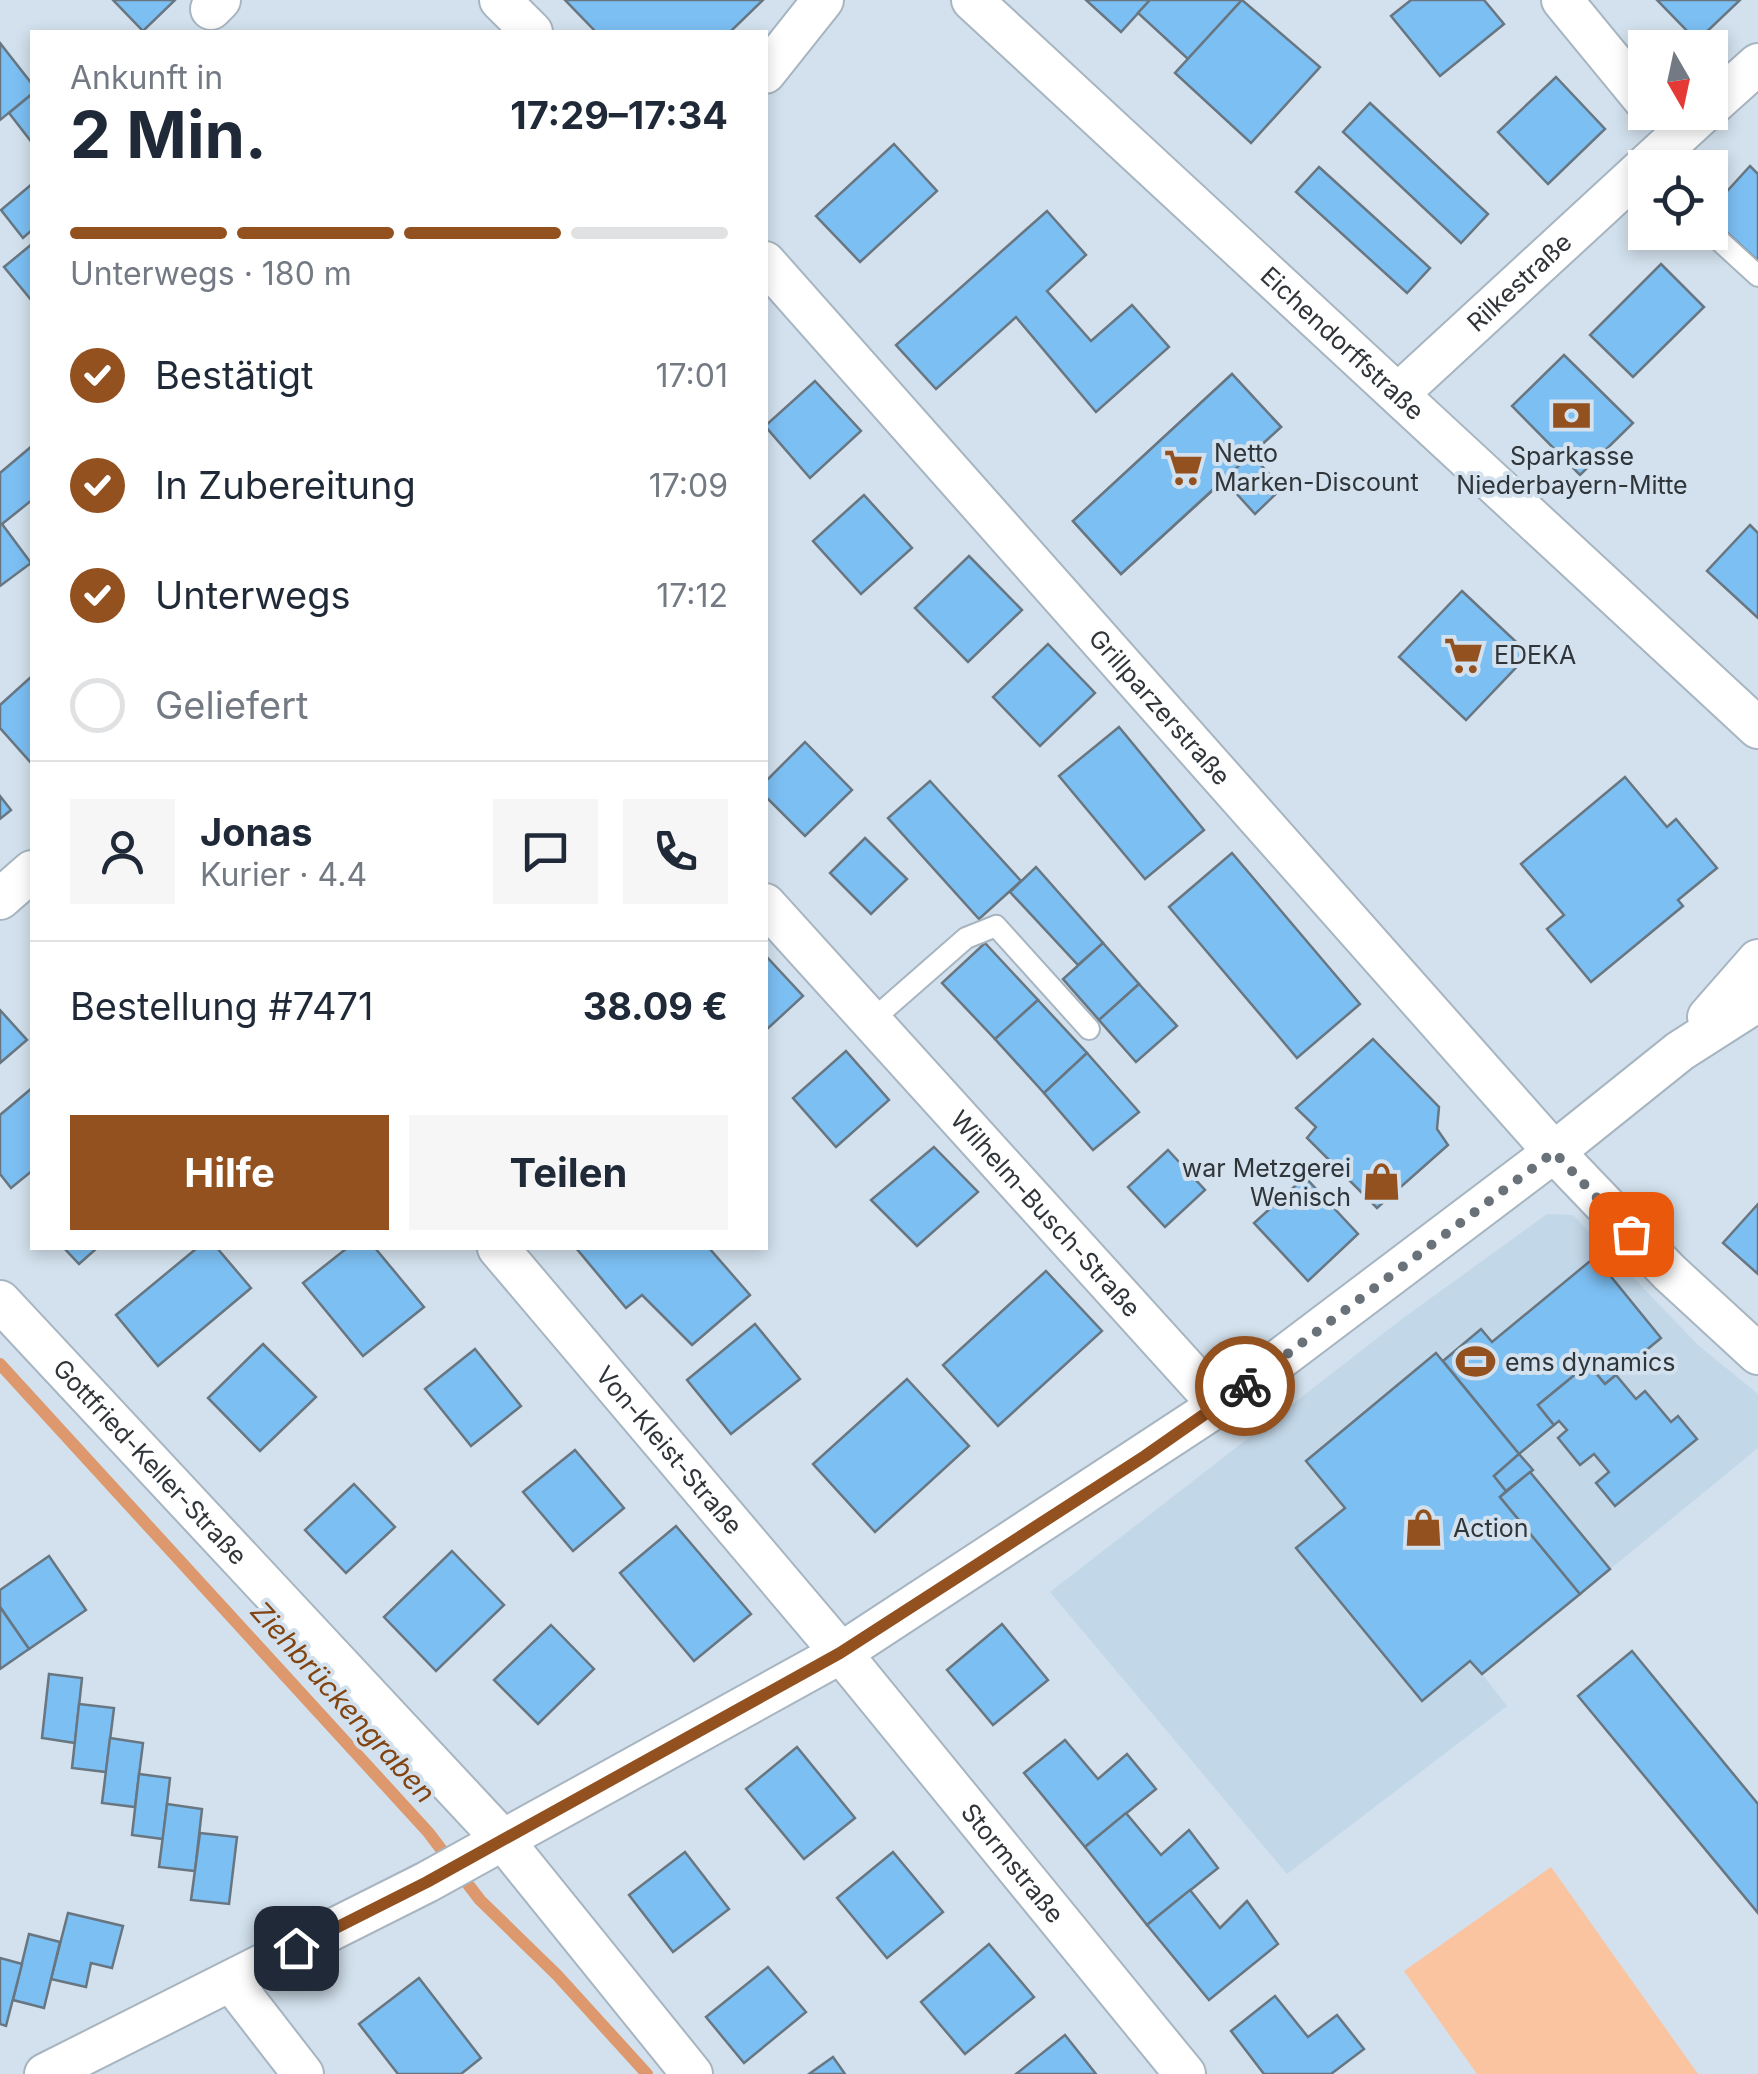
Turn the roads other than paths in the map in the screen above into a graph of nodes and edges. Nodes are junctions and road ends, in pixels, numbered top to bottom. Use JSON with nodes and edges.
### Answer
{"nodes":[{"id":1,"x":500,"y":0,"type":"edge"},
{"id":2,"x":823,"y":0,"type":"edge"},
{"id":3,"x":972,"y":0,"type":"edge"},
{"id":4,"x":1562,"y":0,"type":"edge"},
{"id":5,"x":530,"y":30,"type":"edge"},
{"id":6,"x":1758,"y":64,"type":"edge"},
{"id":7,"x":768,"y":69,"type":"edge"},
{"id":8,"x":1628,"y":80,"type":"edge"},
{"id":9,"x":1728,"y":91,"type":"edge"},
{"id":10,"x":1628,"y":185,"type":"edge"},
{"id":11,"x":1728,"y":248,"type":"edge"},
{"id":12,"x":768,"y":265,"type":"edge"},
{"id":13,"x":1758,"y":276,"type":"edge"},
{"id":14,"x":1398,"y":394,"type":"junction"},
{"id":15,"x":1758,"y":728,"type":"edge"},
{"id":16,"x":30,"y":872,"type":"edge"},
{"id":17,"x":0,"y":899,"type":"edge"},
{"id":18,"x":768,"y":907,"type":"edge"},
{"id":19,"x":1758,"y":960,"type":"edge"},
{"id":20,"x":1758,"y":1000,"type":"edge"},
{"id":21,"x":870,"y":1022,"type":"junction"},
{"id":22,"x":1088,"y":1029,"type":"dead end"},
{"id":23,"x":1680,"y":1050,"type":"junction"},
{"id":24,"x":1554,"y":1152,"type":"junction"},
{"id":25,"x":500,"y":1250,"type":"edge"},
{"id":26,"x":0,"y":1301,"type":"edge"},
{"id":27,"x":1758,"y":1354,"type":"edge"},
{"id":28,"x":1219,"y":1406,"type":"junction"},
{"id":29,"x":840,"y":1653,"type":"junction"},
{"id":30,"x":488,"y":1848,"type":"junction"},
{"id":31,"x":231,"y":1982,"type":"junction"},
{"id":32,"x":45,"y":2074,"type":"edge"},
{"id":33,"x":302,"y":2074,"type":"edge"},
{"id":34,"x":692,"y":2074,"type":"edge"},
{"id":35,"x":1185,"y":2074,"type":"edge"}],
"edges":[{"from":1,"to":5,"type":"street"},
{"from":2,"to":7,"type":"street"},
{"from":3,"to":14,"type":"street","name":"Eichendorffstraße"},
{"from":4,"to":8,"type":"street"},
{"from":6,"to":9,"type":"street"},
{"from":10,"to":14,"type":"street","name":"Rilkestraße"},
{"from":11,"to":13,"type":"lane"},
{"from":12,"to":24,"type":"street","name":"Grillparzerstraße"},
{"from":14,"to":15,"type":"street","name":"Eichendorffstraße"},
{"from":16,"to":17,"type":"street"},
{"from":18,"to":21,"type":"street","name":"Wilhelm-Busch-Straße"},
{"from":19,"to":23,"type":"street"},
{"from":20,"to":23,"type":"street"},
{"from":21,"to":22,"type":"lane"},
{"from":21,"to":28,"type":"street","name":"Wilhelm-Busch-Straße"},
{"from":23,"to":24,"type":"street"},
{"from":24,"to":27,"type":"street","name":"Grillparzerstraße"},
{"from":24,"to":28,"type":"street"},
{"from":25,"to":29,"type":"street","name":"Von-Kleist-Straße"},
{"from":26,"to":30,"type":"street","name":"Gottfried-Keller-Straße"},
{"from":28,"to":29,"type":"street"},
{"from":29,"to":30,"type":"street"},
{"from":29,"to":35,"type":"street","name":"Stormstraße"},
{"from":30,"to":31,"type":"street"},
{"from":30,"to":34,"type":"street","name":"Gottfried-Keller-Straße"},
{"from":31,"to":32,"type":"street"},
{"from":31,"to":33,"type":"street"}]}
